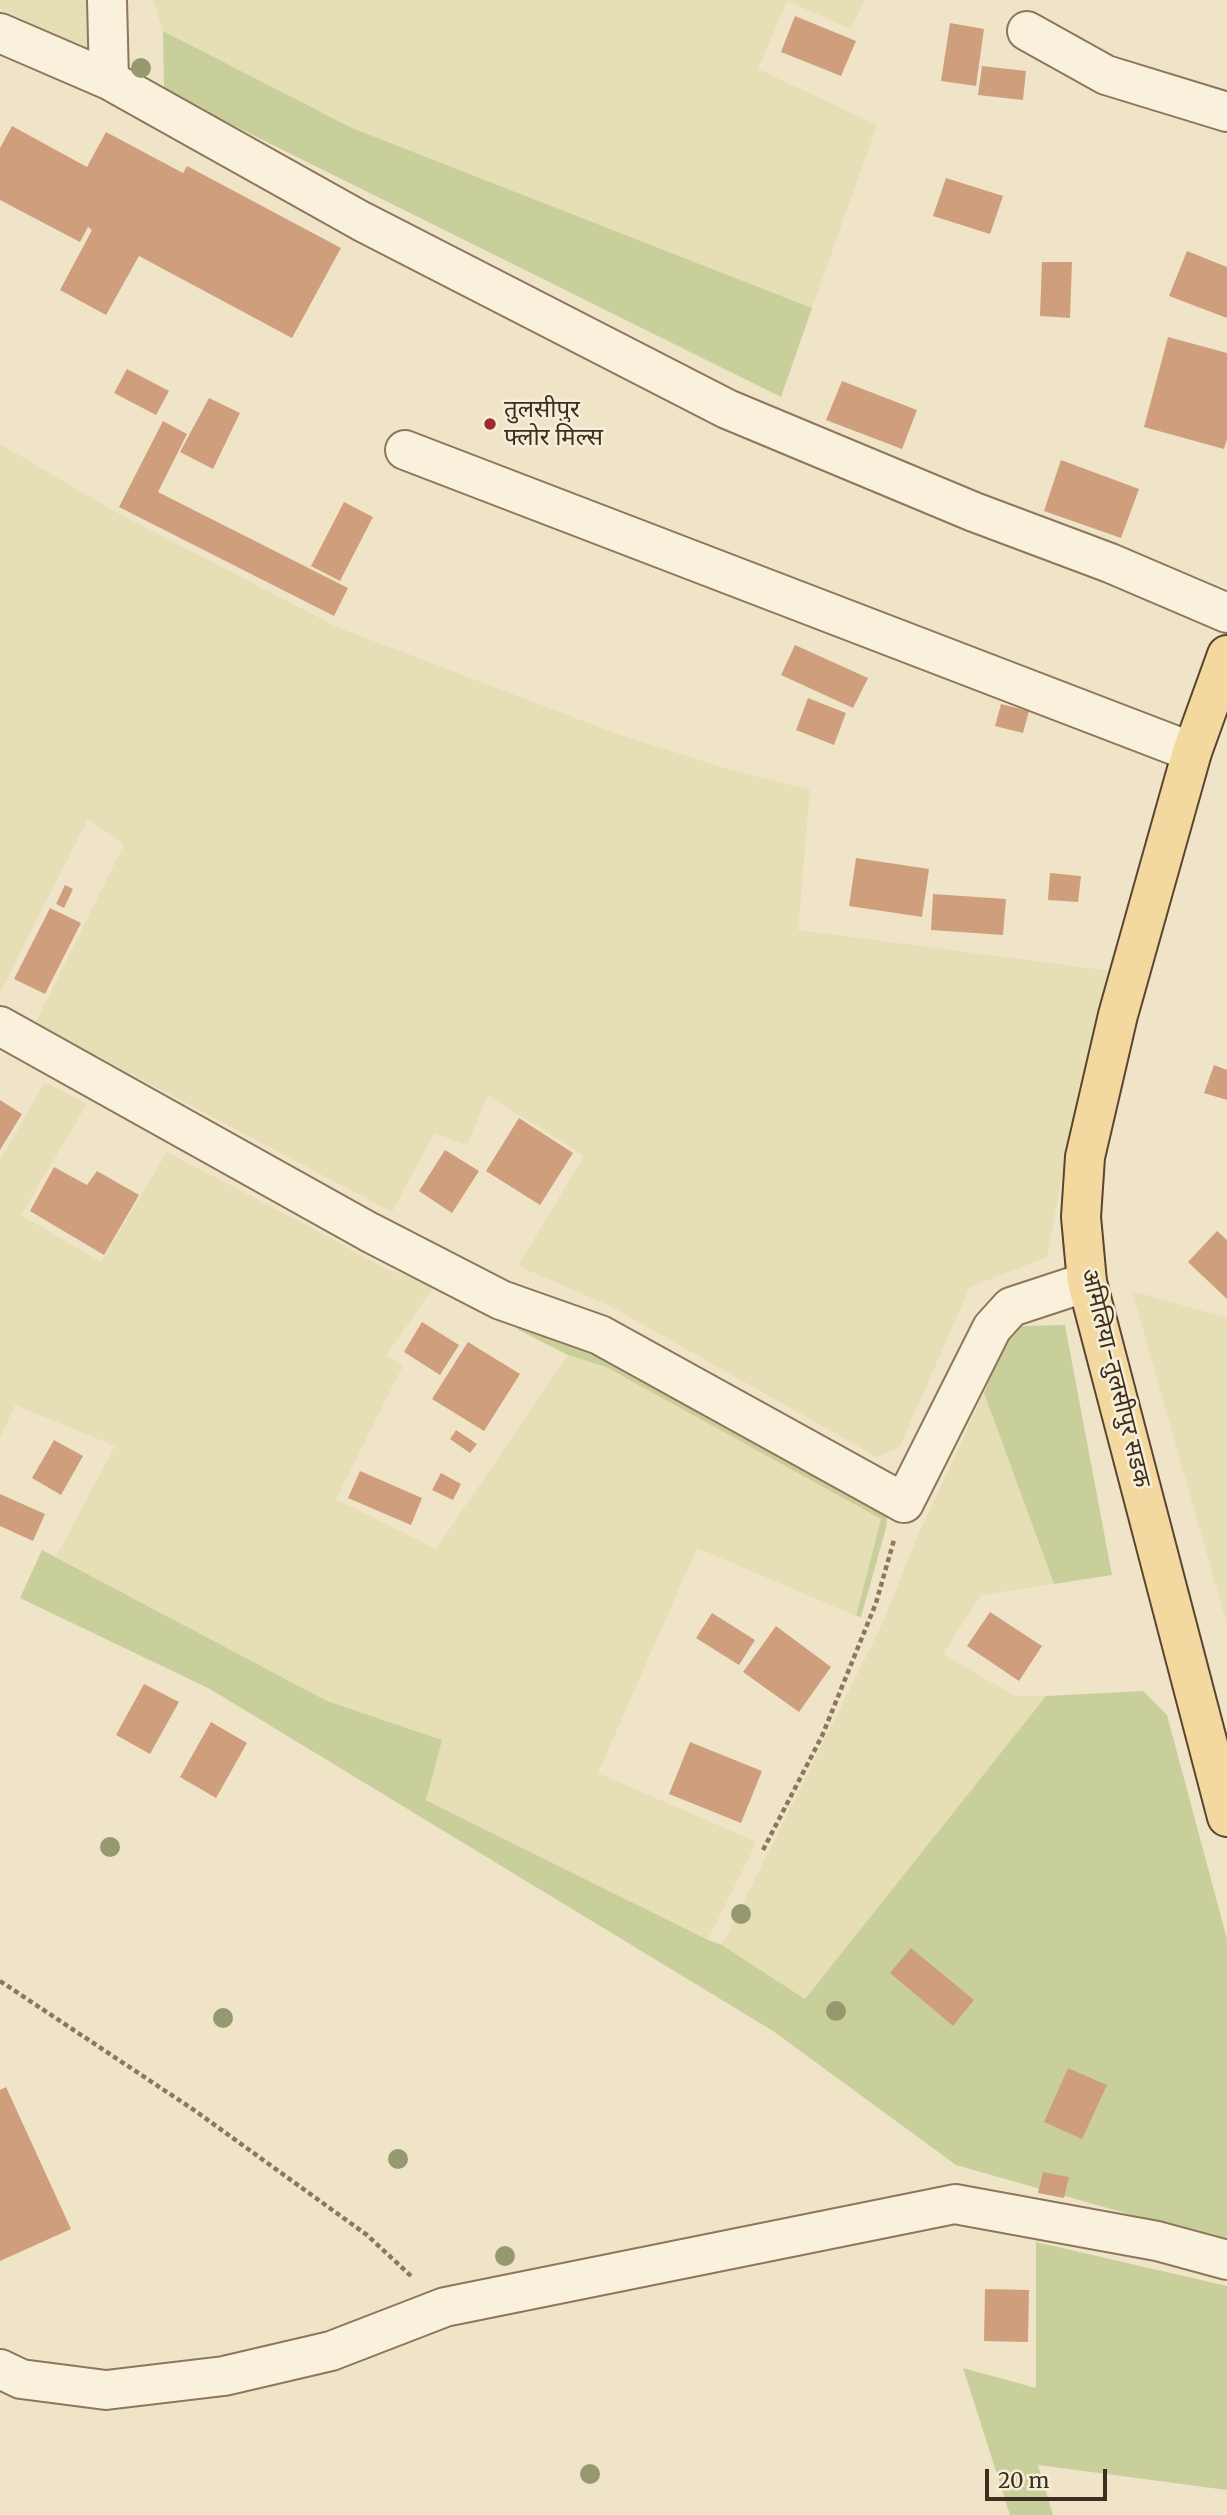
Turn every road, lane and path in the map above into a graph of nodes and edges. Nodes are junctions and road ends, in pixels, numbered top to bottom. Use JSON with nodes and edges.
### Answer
{"nodes":[{"id":1,"x":107,"y":0,"type":"edge"},
{"id":2,"x":1027,"y":31,"type":"dead end"},
{"id":3,"x":0,"y":33,"type":"edge"},
{"id":4,"x":109,"y":80,"type":"junction"},
{"id":5,"x":1227,"y":111,"type":"edge"},
{"id":6,"x":405,"y":450,"type":"dead end"},
{"id":7,"x":1227,"y":614,"type":"edge"},
{"id":8,"x":1227,"y":655,"type":"edge"},
{"id":9,"x":1192,"y":752,"type":"junction"},
{"id":10,"x":0,"y":1026,"type":"edge"},
{"id":11,"x":1087,"y":1282,"type":"junction"},
{"id":12,"x":904,"y":1503,"type":"junction"},
{"id":13,"x":1227,"y":1818,"type":"edge"},
{"id":14,"x":763,"y":1850,"type":"dead end"},
{"id":15,"x":0,"y":1981,"type":"edge"},
{"id":16,"x":1227,"y":2260,"type":"edge"},
{"id":17,"x":445,"y":2307,"type":"junction"},
{"id":18,"x":0,"y":2370,"type":"edge"}],
"edges":[{"from":1,"to":4,"type":"street"},
{"from":2,"to":5,"type":"street"},
{"from":3,"to":4,"type":"street"},
{"from":4,"to":7,"type":"street"},
{"from":6,"to":9,"type":"street"},
{"from":8,"to":9,"type":"main road","name":"अमिलिया-तुलसीपुर सडक"},
{"from":9,"to":11,"type":"main road","name":"अमिलिया-तुलसीपुर सडक"},
{"from":10,"to":12,"type":"street"},
{"from":11,"to":12,"type":"street"},
{"from":11,"to":13,"type":"main road","name":"अमिलिया-तुलसीपुर सडक"},
{"from":12,"to":14,"type":"path"},
{"from":15,"to":17,"type":"path"},
{"from":16,"to":17,"type":"street"},
{"from":17,"to":18,"type":"street"}]}
